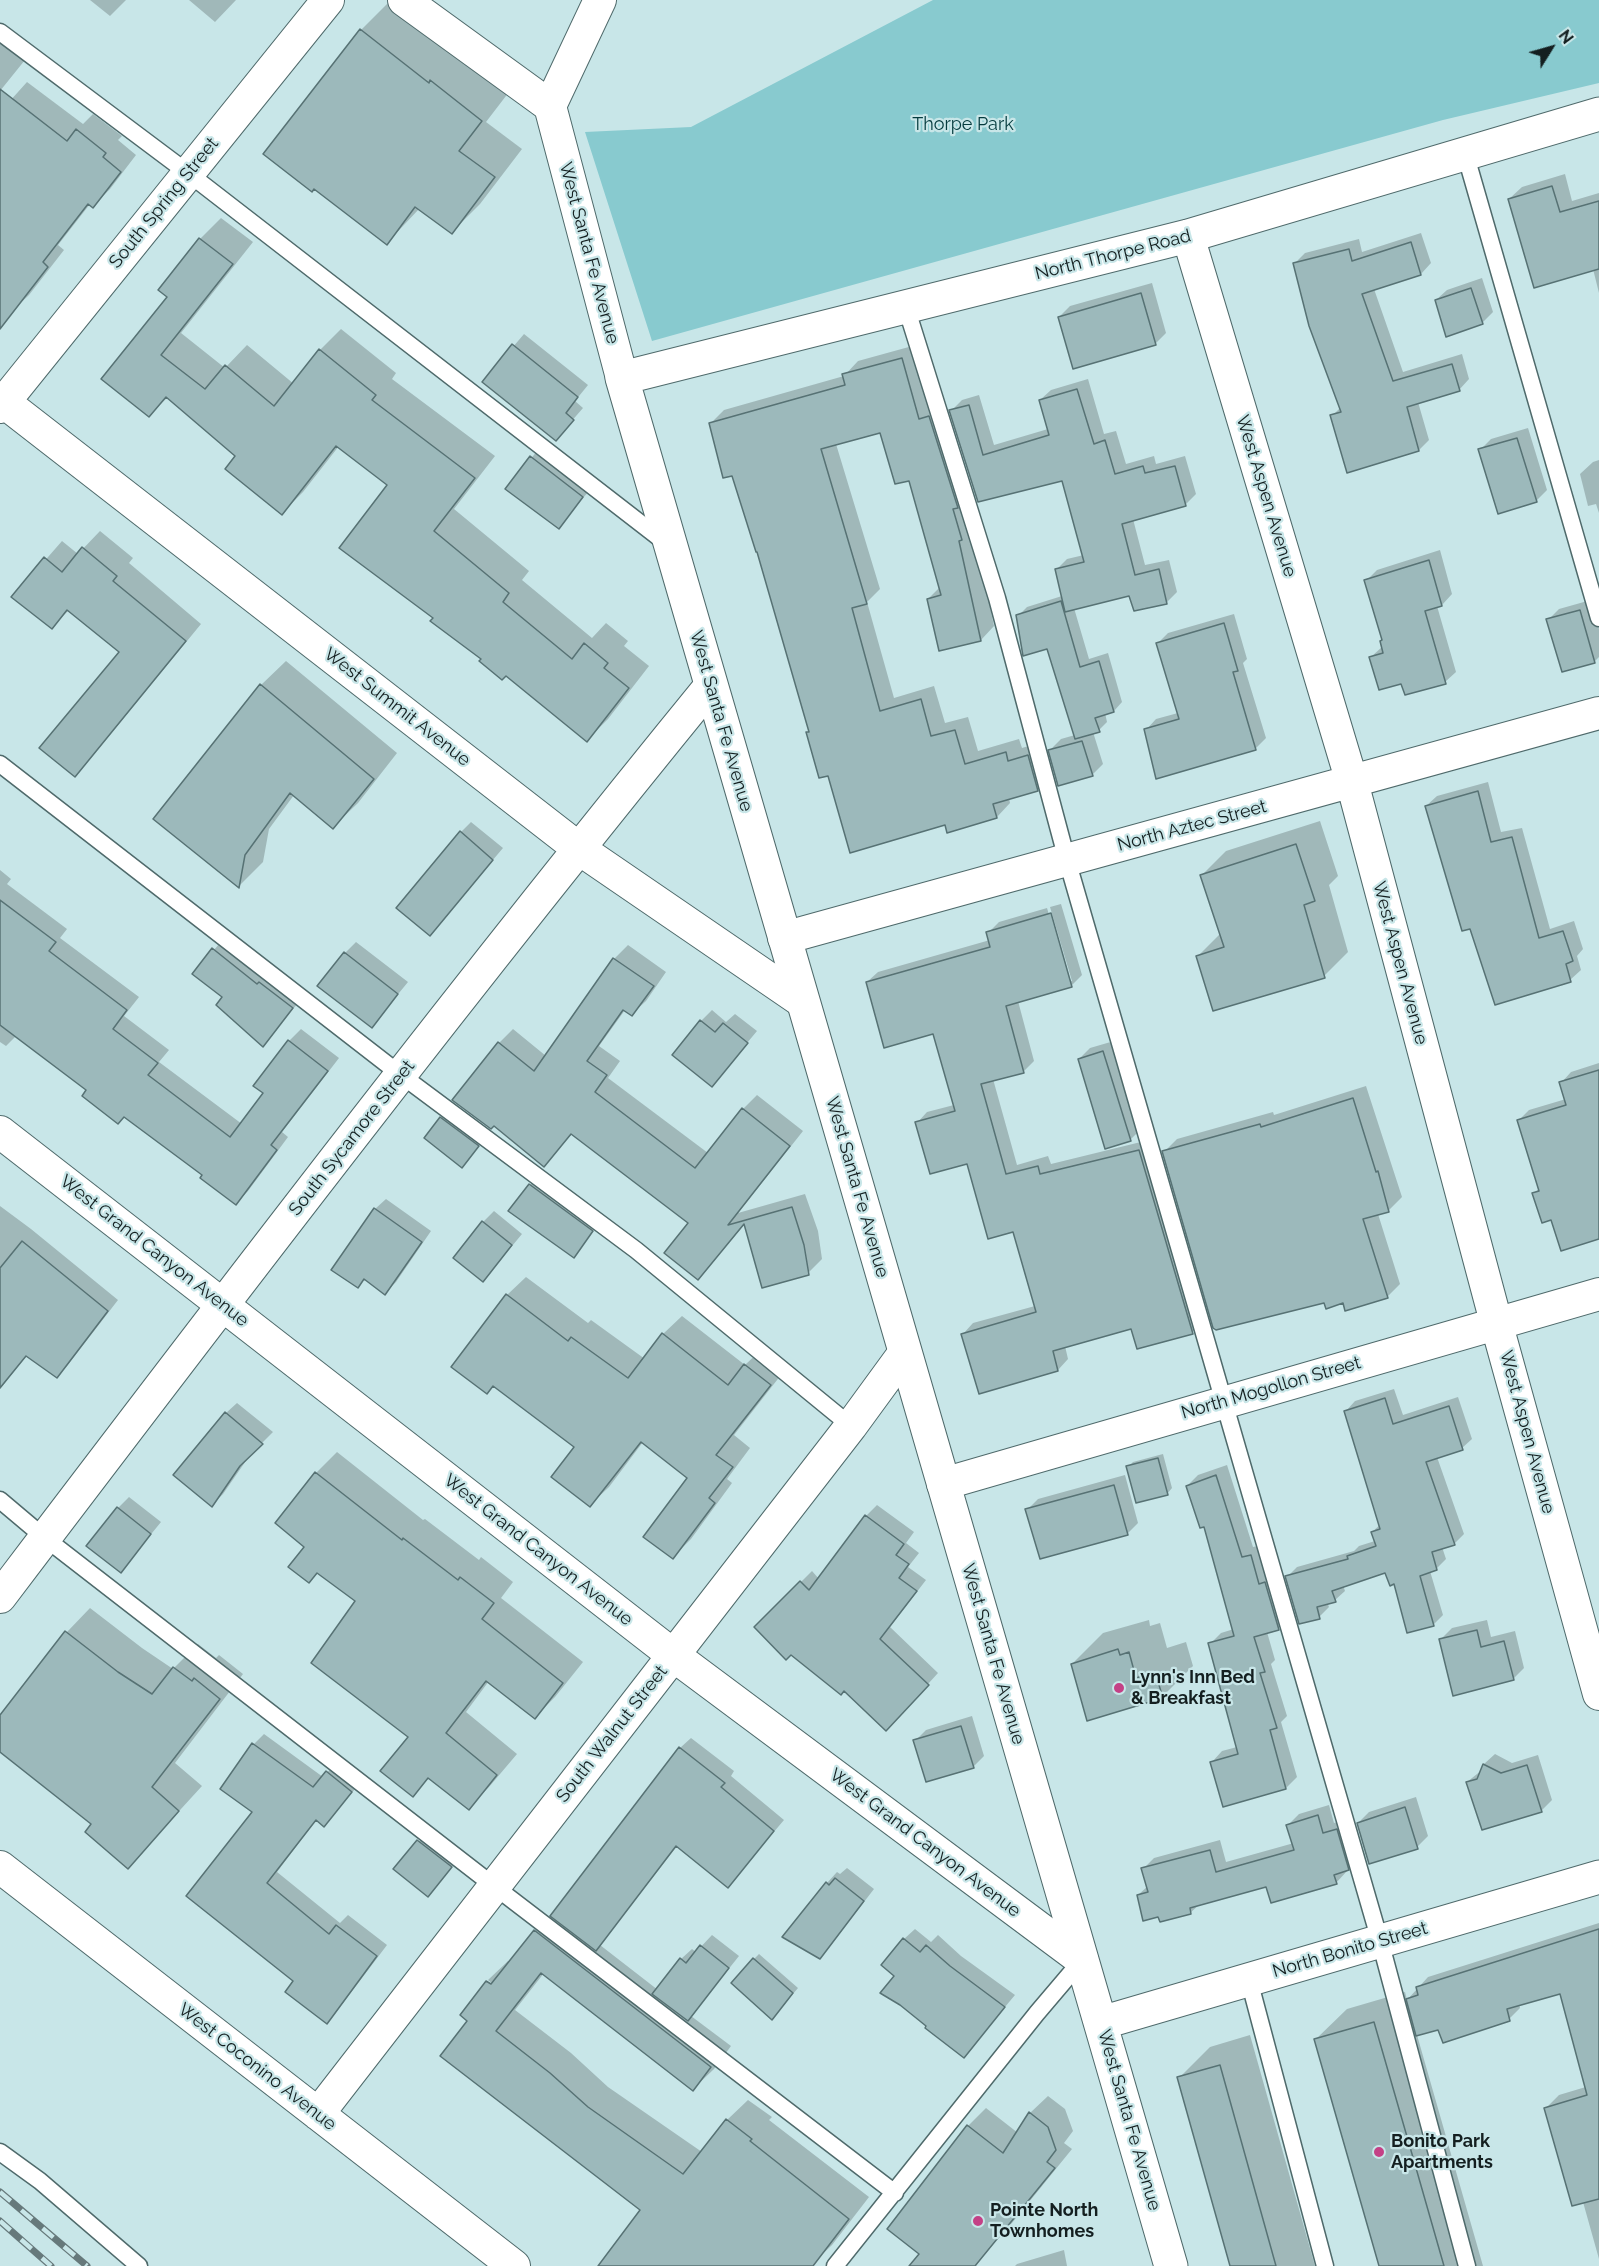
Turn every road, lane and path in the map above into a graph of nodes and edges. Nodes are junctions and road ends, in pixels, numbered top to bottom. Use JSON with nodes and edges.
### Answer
{"nodes":[{"id":1,"x":328,"y":0,"type":"edge"},
{"id":2,"x":404,"y":0,"type":"edge"},
{"id":3,"x":600,"y":0,"type":"edge"},
{"id":4,"x":0,"y":32,"type":"edge"},
{"id":5,"x":550,"y":106,"type":"junction"},
{"id":6,"x":1599,"y":114,"type":"edge"},
{"id":7,"x":1465,"y":153,"type":"junction"},
{"id":8,"x":188,"y":173,"type":"junction"},
{"id":9,"x":1188,"y":236,"type":"junction"},
{"id":10,"x":906,"y":307,"type":"junction"},
{"id":11,"x":622,"y":378,"type":"junction"},
{"id":12,"x":1,"y":403,"type":"edge"},
{"id":13,"x":670,"y":546,"type":"junction"},
{"id":14,"x":1599,"y":618,"type":"edge"},
{"id":15,"x":711,"y":685,"type":"junction"},
{"id":16,"x":1599,"y":713,"type":"edge"},
{"id":17,"x":0,"y":764,"type":"edge"},
{"id":18,"x":1352,"y":782,"type":"junction"},
{"id":19,"x":578,"y":848,"type":"junction"},
{"id":20,"x":1067,"y":860,"type":"junction"},
{"id":21,"x":784,"y":938,"type":"junction"},
{"id":22,"x":803,"y":1002,"type":"junction"},
{"id":23,"x":401,"y":1075,"type":"junction"},
{"id":24,"x":0,"y":1132,"type":"edge"},
{"id":25,"x":1599,"y":1294,"type":"edge"},
{"id":26,"x":222,"y":1305,"type":"junction"},
{"id":27,"x":1496,"y":1322,"type":"junction"},
{"id":28,"x":905,"y":1352,"type":"junction"},
{"id":29,"x":1224,"y":1402,"type":"junction"},
{"id":30,"x":851,"y":1426,"type":"junction"},
{"id":31,"x":943,"y":1484,"type":"junction"},
{"id":32,"x":0,"y":1500,"type":"edge"},
{"id":33,"x":45,"y":1538,"type":"junction"},
{"id":34,"x":0,"y":1597,"type":"edge"},
{"id":35,"x":673,"y":1655,"type":"junction"},
{"id":36,"x":1599,"y":1694,"type":"edge"},
{"id":37,"x":0,"y":1867,"type":"edge"},
{"id":38,"x":1599,"y":1877,"type":"edge"},
{"id":39,"x":494,"y":1886,"type":"junction"},
{"id":40,"x":1380,"y":1941,"type":"junction"},
{"id":41,"x":1082,"y":1959,"type":"junction"},
{"id":42,"x":1249,"y":1980,"type":"junction"},
{"id":43,"x":1101,"y":2023,"type":"junction"},
{"id":44,"x":318,"y":2114,"type":"junction"},
{"id":45,"x":0,"y":2152,"type":"edge"},
{"id":46,"x":895,"y":2193,"type":"junction"},
{"id":47,"x":139,"y":2266,"type":"edge"},
{"id":48,"x":514,"y":2266,"type":"edge"},
{"id":49,"x":835,"y":2266,"type":"edge"},
{"id":50,"x":1171,"y":2266,"type":"edge"},
{"id":51,"x":1325,"y":2266,"type":"edge"},
{"id":52,"x":1467,"y":2266,"type":"edge"}],
"edges":[{"from":1,"to":8,"type":"street","name":"South Spring Street"},
{"from":2,"to":5,"type":"street"},
{"from":3,"to":5,"type":"street"},
{"from":4,"to":8,"type":"lane"},
{"from":5,"to":11,"type":"street","name":"West Santa Fe Avenue"},
{"from":6,"to":7,"type":"street","name":"North Thorpe Road"},
{"from":7,"to":9,"type":"street","name":"North Thorpe Road"},
{"from":7,"to":14,"type":"lane"},
{"from":8,"to":12,"type":"street","name":"South Spring Street"},
{"from":8,"to":13,"type":"lane"},
{"from":9,"to":10,"type":"street","name":"North Thorpe Road"},
{"from":9,"to":18,"type":"street","name":"West Aspen Avenue"},
{"from":10,"to":11,"type":"street","name":"North Thorpe Road"},
{"from":10,"to":20,"type":"lane"},
{"from":11,"to":13,"type":"street","name":"West Santa Fe Avenue"},
{"from":12,"to":19,"type":"street","name":"West Summit Avenue"},
{"from":13,"to":15,"type":"street","name":"West Santa Fe Avenue"},
{"from":15,"to":19,"type":"street","name":"South Sycamore Street"},
{"from":15,"to":21,"type":"street","name":"West Santa Fe Avenue"},
{"from":16,"to":18,"type":"street","name":"North Aztec Street"},
{"from":17,"to":23,"type":"lane"},
{"from":18,"to":20,"type":"street","name":"North Aztec Street"},
{"from":18,"to":27,"type":"street","name":"West Aspen Avenue"},
{"from":19,"to":22,"type":"street","name":"West Summit Avenue"},
{"from":19,"to":23,"type":"street","name":"South Sycamore Street"},
{"from":20,"to":21,"type":"street","name":"North Aztec Street"},
{"from":20,"to":29,"type":"lane"},
{"from":21,"to":22,"type":"street","name":"West Santa Fe Avenue"},
{"from":22,"to":28,"type":"street","name":"West Santa Fe Avenue"},
{"from":23,"to":26,"type":"street","name":"South Sycamore Street"},
{"from":23,"to":30,"type":"lane"},
{"from":24,"to":26,"type":"street","name":"West Grand Canyon Avenue"},
{"from":25,"to":27,"type":"street","name":"North Mogollon Street"},
{"from":26,"to":33,"type":"street","name":"South Sycamore Street"},
{"from":26,"to":35,"type":"street","name":"West Grand Canyon Avenue"},
{"from":27,"to":29,"type":"street","name":"North Mogollon Street"},
{"from":27,"to":36,"type":"street","name":"West Aspen Avenue"},
{"from":28,"to":30,"type":"street","name":"South Walnut Street"},
{"from":28,"to":31,"type":"street","name":"West Santa Fe Avenue"},
{"from":29,"to":31,"type":"street","name":"North Mogollon Street"},
{"from":29,"to":40,"type":"lane"},
{"from":30,"to":35,"type":"street","name":"South Walnut Street"},
{"from":31,"to":41,"type":"street","name":"West Santa Fe Avenue"},
{"from":32,"to":33,"type":"lane"},
{"from":33,"to":34,"type":"street","name":"South Sycamore Street"},
{"from":33,"to":39,"type":"lane"},
{"from":35,"to":39,"type":"street","name":"South Walnut Street"},
{"from":35,"to":41,"type":"street","name":"West Grand Canyon Avenue"},
{"from":37,"to":44,"type":"street","name":"West Coconino Avenue"},
{"from":38,"to":40,"type":"street","name":"North Bonito Street"},
{"from":39,"to":44,"type":"street","name":"South Walnut Street"},
{"from":39,"to":46,"type":"lane"},
{"from":40,"to":42,"type":"street","name":"North Bonito Street"},
{"from":40,"to":52,"type":"lane"},
{"from":41,"to":43,"type":"street","name":"West Santa Fe Avenue"},
{"from":41,"to":46,"type":"lane"},
{"from":42,"to":43,"type":"street","name":"North Bonito Street"},
{"from":42,"to":51,"type":"lane"},
{"from":43,"to":50,"type":"street","name":"West Santa Fe Avenue"},
{"from":44,"to":48,"type":"street","name":"West Coconino Avenue"},
{"from":45,"to":47,"type":"lane"},
{"from":46,"to":49,"type":"lane"}]}
